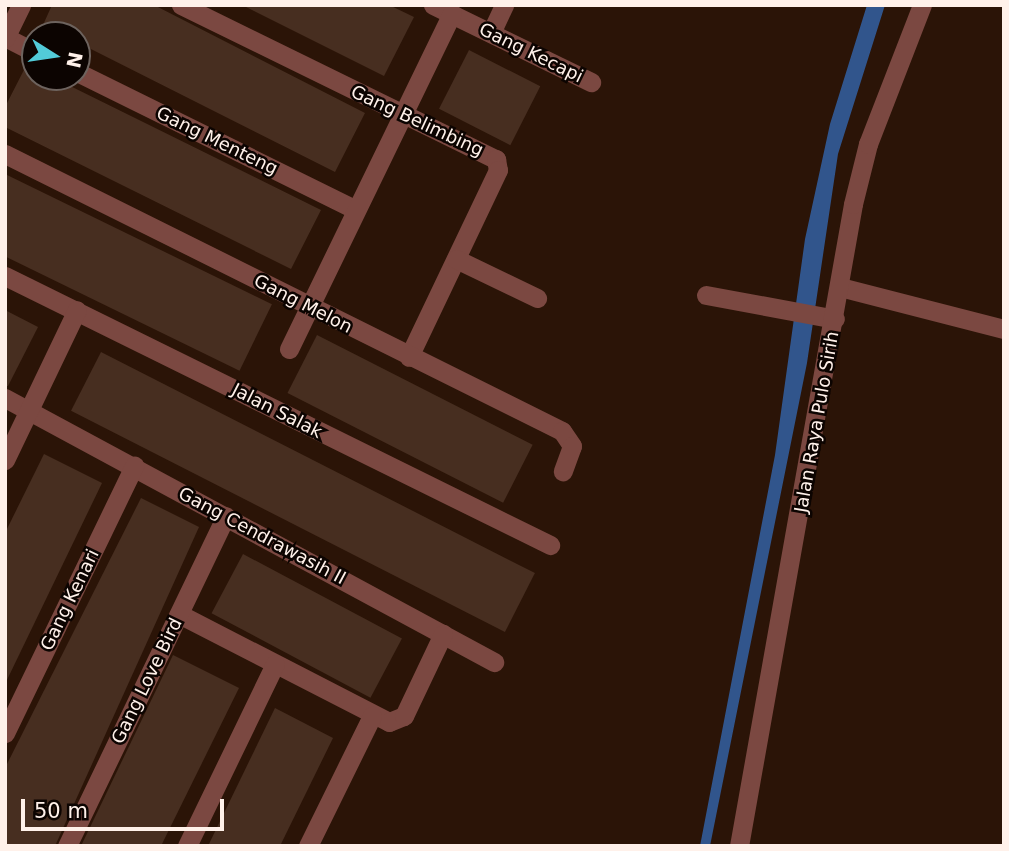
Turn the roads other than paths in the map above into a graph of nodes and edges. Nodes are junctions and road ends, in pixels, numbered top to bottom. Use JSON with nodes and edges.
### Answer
{"nodes":[{"id":1,"x":21,"y":5,"type":"edge"},
{"id":2,"x":181,"y":5,"type":"edge"},
{"id":3,"x":433,"y":5,"type":"edge"},
{"id":4,"x":504,"y":5,"type":"edge"},
{"id":5,"x":922,"y":5,"type":"edge"},
{"id":6,"x":452,"y":15,"type":"junction"},
{"id":7,"x":491,"y":33,"type":"junction"},
{"id":8,"x":5,"y":37,"type":"edge"},
{"id":9,"x":21,"y":45,"type":"edge"},
{"id":10,"x":91,"y":79,"type":"edge"},
{"id":11,"x":591,"y":82,"type":"dead end"},
{"id":12,"x":402,"y":116,"type":"junction"},
{"id":13,"x":5,"y":154,"type":"edge"},
{"id":14,"x":356,"y":210,"type":"junction"},
{"id":15,"x":456,"y":259,"type":"junction"},
{"id":16,"x":5,"y":276,"type":"edge"},
{"id":17,"x":840,"y":287,"type":"junction"},
{"id":18,"x":706,"y":295,"type":"dead end"},
{"id":19,"x":537,"y":298,"type":"dead end"},
{"id":20,"x":309,"y":307,"type":"junction"},
{"id":21,"x":77,"y":310,"type":"junction"},
{"id":22,"x":830,"y":318,"type":"junction"},
{"id":23,"x":1004,"y":329,"type":"edge"},
{"id":24,"x":289,"y":349,"type":"dead end"},
{"id":25,"x":410,"y":357,"type":"junction"},
{"id":26,"x":5,"y":398,"type":"edge"},
{"id":27,"x":30,"y":410,"type":"junction"},
{"id":28,"x":5,"y":460,"type":"edge"},
{"id":29,"x":134,"y":466,"type":"junction"},
{"id":30,"x":563,"y":471,"type":"dead end"},
{"id":31,"x":226,"y":516,"type":"junction"},
{"id":32,"x":550,"y":545,"type":"dead end"},
{"id":33,"x":179,"y":614,"type":"junction"},
{"id":34,"x":443,"y":634,"type":"junction"},
{"id":35,"x":494,"y":662,"type":"dead end"},
{"id":36,"x":275,"y":664,"type":"junction"},
{"id":37,"x":372,"y":716,"type":"junction"},
{"id":38,"x":5,"y":733,"type":"edge"},
{"id":39,"x":67,"y":846,"type":"edge"},
{"id":40,"x":187,"y":846,"type":"edge"},
{"id":41,"x":308,"y":846,"type":"edge"},
{"id":42,"x":739,"y":846,"type":"edge"}],
"edges":[{"from":1,"to":8,"type":"street"},
{"from":2,"to":12,"type":"street","name":"Gang Belimbing"},
{"from":3,"to":6,"type":"street","name":"Gang Kecapi"},
{"from":4,"to":7,"type":"street"},
{"from":5,"to":17,"type":"street","name":"Jalan Raya Pulo Sirih"},
{"from":6,"to":7,"type":"street","name":"Gang Kecapi"},
{"from":6,"to":12,"type":"street"},
{"from":7,"to":11,"type":"street","name":"Gang Kecapi"},
{"from":8,"to":9,"type":"street"},
{"from":10,"to":14,"type":"street","name":"Gang Menteng"},
{"from":12,"to":14,"type":"street"},
{"from":12,"to":15,"type":"street","name":"Gang Belimbing"},
{"from":13,"to":20,"type":"street","name":"Gang Melon"},
{"from":14,"to":20,"type":"street"},
{"from":15,"to":19,"type":"street"},
{"from":15,"to":25,"type":"street","name":"Gang Belimbing"},
{"from":16,"to":21,"type":"street","name":"Jalan Salak"},
{"from":17,"to":22,"type":"street","name":"Jalan Raya Pulo Sirih"},
{"from":17,"to":23,"type":"street"},
{"from":18,"to":22,"type":"street"},
{"from":20,"to":24,"type":"street"},
{"from":20,"to":25,"type":"street","name":"Gang Melon"},
{"from":21,"to":27,"type":"street"},
{"from":21,"to":32,"type":"street","name":"Jalan Salak"},
{"from":22,"to":42,"type":"street","name":"Jalan Raya Pulo Sirih"},
{"from":25,"to":30,"type":"street","name":"Gang Melon"},
{"from":26,"to":27,"type":"street","name":"Gang Cendrawasih II"},
{"from":27,"to":28,"type":"street"},
{"from":27,"to":29,"type":"street","name":"Gang Cendrawasih II"},
{"from":29,"to":31,"type":"street","name":"Gang Cendrawasih II"},
{"from":29,"to":38,"type":"street","name":"Gang Kenari"},
{"from":31,"to":33,"type":"street","name":"Gang Love Bird"},
{"from":31,"to":34,"type":"street","name":"Gang Cendrawasih II"},
{"from":33,"to":36,"type":"street"},
{"from":33,"to":39,"type":"street","name":"Gang Love Bird"},
{"from":34,"to":35,"type":"street","name":"Gang Cendrawasih II"},
{"from":34,"to":37,"type":"street"},
{"from":36,"to":37,"type":"street"},
{"from":36,"to":40,"type":"street"},
{"from":37,"to":41,"type":"street"}]}
